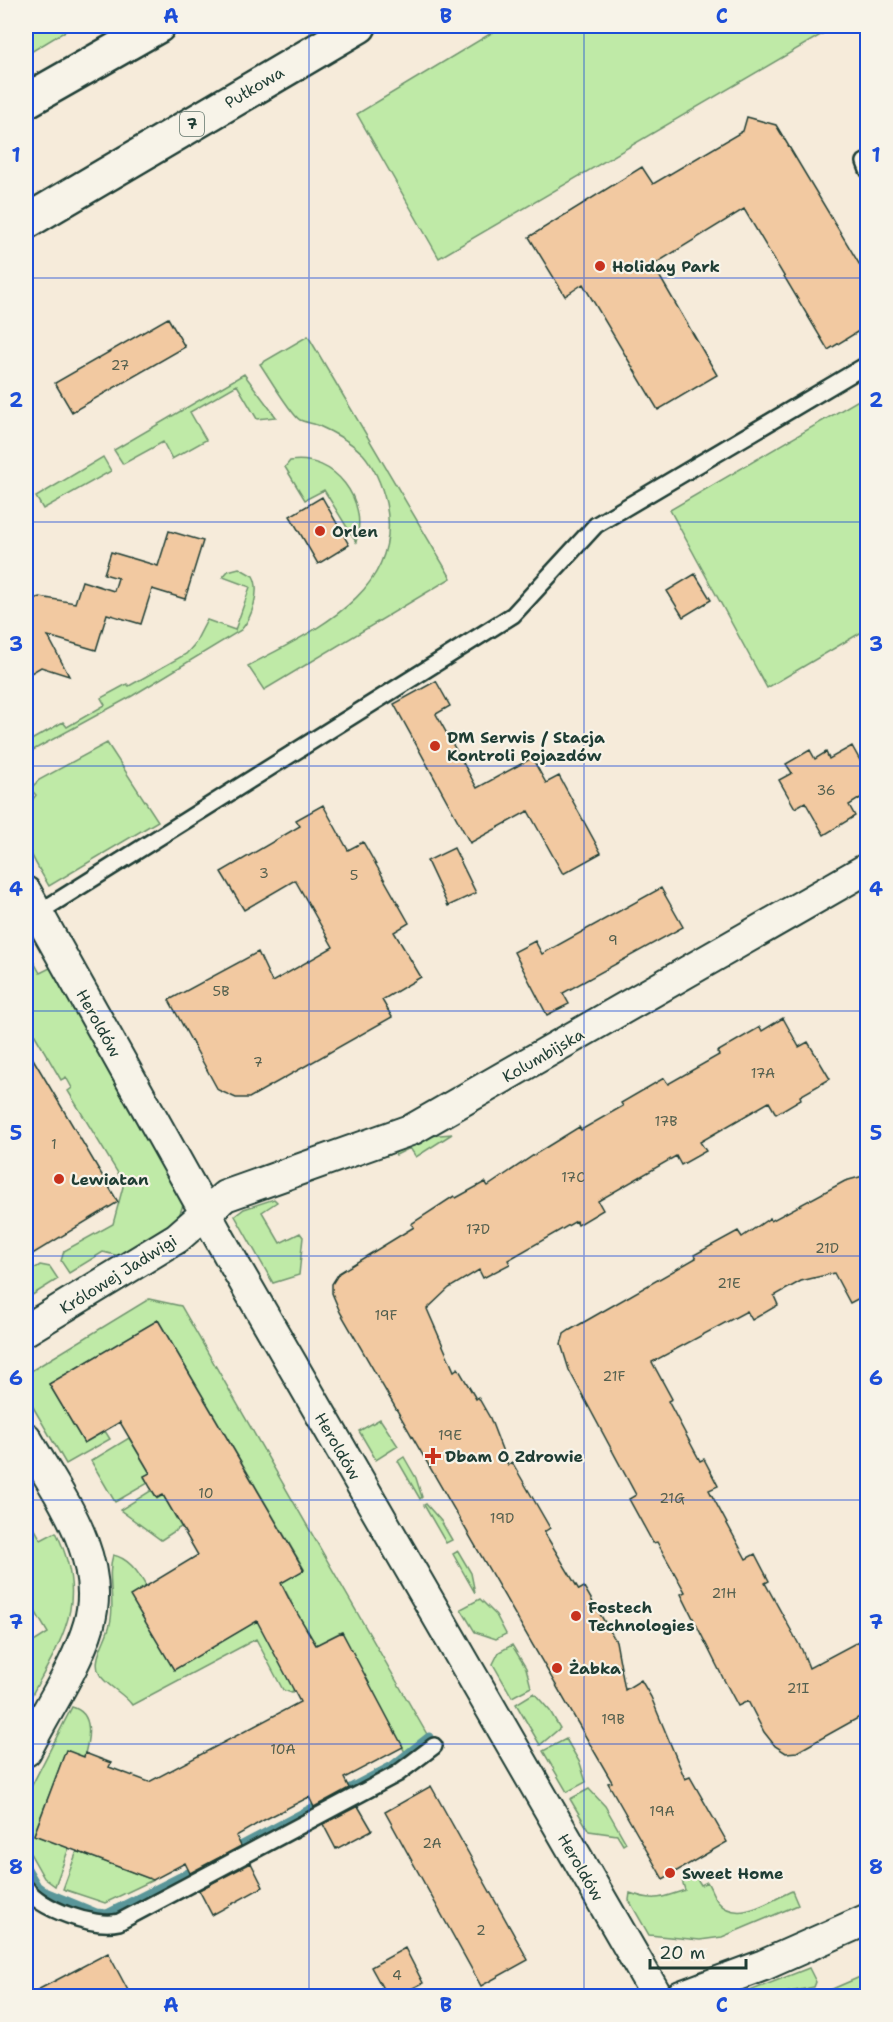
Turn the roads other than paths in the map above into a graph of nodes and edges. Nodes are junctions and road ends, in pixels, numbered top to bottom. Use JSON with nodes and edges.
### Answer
{"nodes":[{"id":1,"x":134,"y":26,"type":"edge"},
{"id":2,"x":158,"y":26,"type":"edge"},
{"id":3,"x":358,"y":26,"type":"edge"},
{"id":4,"x":75,"y":74,"type":"junction"},
{"id":5,"x":26,"y":101,"type":"edge"},
{"id":6,"x":26,"y":222,"type":"edge"},
{"id":7,"x":867,"y":364,"type":"edge"},
{"id":8,"x":867,"y":868,"type":"edge"},
{"id":9,"x":30,"y":902,"type":"edge"},
{"id":10,"x":207,"y":1213,"type":"junction"},
{"id":11,"x":26,"y":1330,"type":"edge"},
{"id":12,"x":26,"y":1438,"type":"edge"},
{"id":13,"x":434,"y":1746,"type":"dead end"},
{"id":14,"x":26,"y":1751,"type":"edge"},
{"id":15,"x":26,"y":1888,"type":"edge"},
{"id":16,"x":867,"y":1919,"type":"edge"},
{"id":17,"x":657,"y":1996,"type":"edge"},
{"id":18,"x":681,"y":1996,"type":"edge"}],
"edges":[{"from":1,"to":4,"type":"highway"},
{"from":2,"to":4,"type":"highway"},
{"from":3,"to":6,"type":"highway","name":"Pułkowa","number":"7"},
{"from":4,"to":5,"type":"highway"},
{"from":7,"to":9,"type":"lane"},
{"from":8,"to":10,"type":"street","name":"Kolumbijska"},
{"from":9,"to":10,"type":"street","name":"Heroldów"},
{"from":10,"to":11,"type":"street","name":"Królowej Jadwigi"},
{"from":10,"to":17,"type":"street","name":"Heroldów"},
{"from":12,"to":14,"type":"street"},
{"from":13,"to":15,"type":"lane"},
{"from":16,"to":18,"type":"street"}]}
